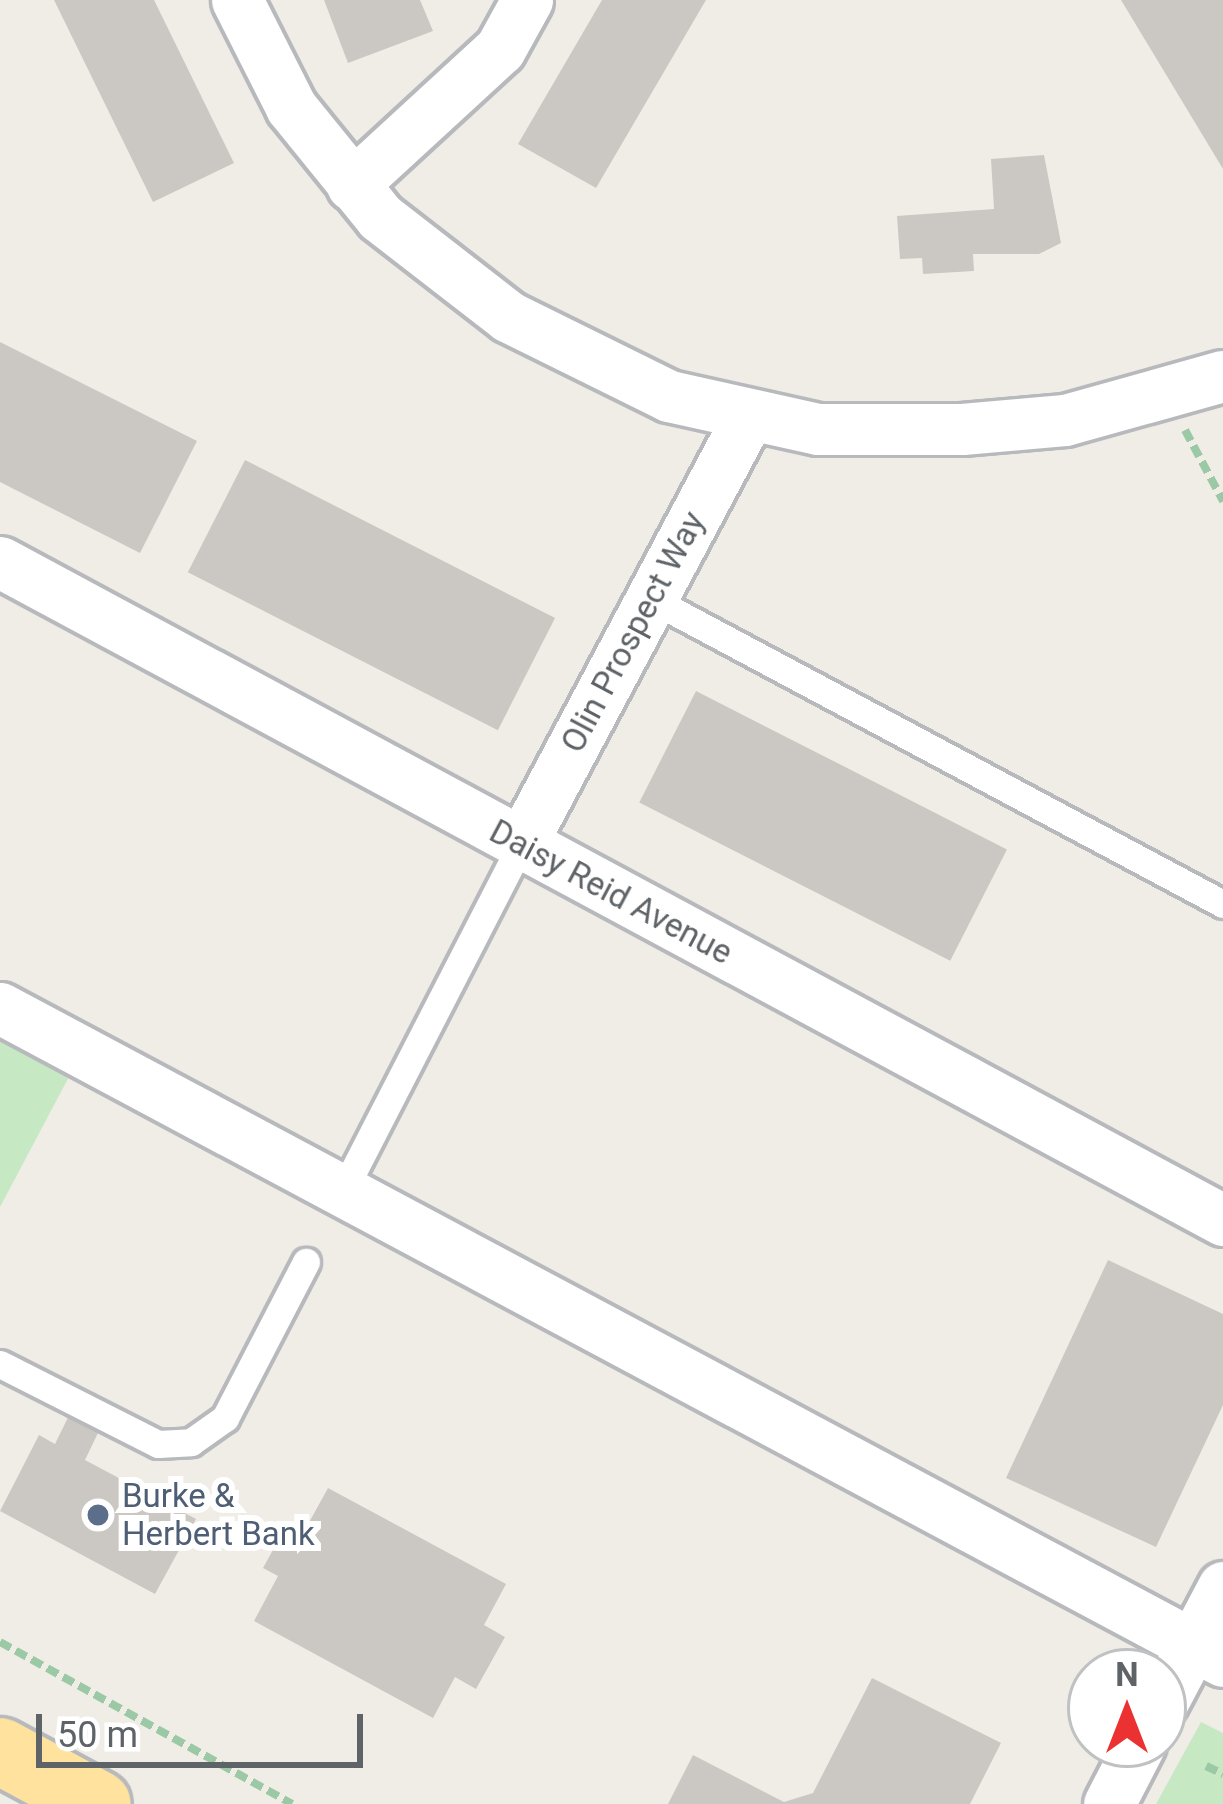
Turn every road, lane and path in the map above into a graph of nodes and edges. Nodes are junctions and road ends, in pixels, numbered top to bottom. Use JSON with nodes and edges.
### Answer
{"nodes":[{"id":1,"x":237,"y":0,"type":"edge"},
{"id":2,"x":522,"y":3,"type":"edge"},
{"id":3,"x":352,"y":185,"type":"junction"},
{"id":4,"x":1223,"y":376,"type":"edge"},
{"id":5,"x":1169,"y":396,"type":"junction"},
{"id":6,"x":746,"y":420,"type":"junction"},
{"id":7,"x":1223,"y":501,"type":"edge"},
{"id":8,"x":0,"y":562,"type":"edge"},
{"id":9,"x":651,"y":599,"type":"junction"},
{"id":10,"x":521,"y":844,"type":"junction"},
{"id":11,"x":1223,"y":904,"type":"edge"},
{"id":12,"x":0,"y":1008,"type":"edge"},
{"id":13,"x":343,"y":1191,"type":"junction"},
{"id":14,"x":1223,"y":1220,"type":"edge"},
{"id":15,"x":306,"y":1262,"type":"dead end"},
{"id":16,"x":0,"y":1364,"type":"edge"},
{"id":17,"x":1223,"y":1587,"type":"edge"},
{"id":18,"x":0,"y":1642,"type":"edge"},
{"id":19,"x":1208,"y":1653,"type":"edge"},
{"id":20,"x":1187,"y":1675,"type":"edge"},
{"id":21,"x":0,"y":1750,"type":"edge"},
{"id":22,"x":1206,"y":1766,"type":"dead end"},
{"id":23,"x":1128,"y":1768,"type":"edge"},
{"id":24,"x":1223,"y":1774,"type":"edge"},
{"id":25,"x":98,"y":1804,"type":"edge"},
{"id":26,"x":292,"y":1804,"type":"edge"},
{"id":27,"x":1109,"y":1804,"type":"edge"}],
"edges":[{"from":1,"to":3,"type":"street"},
{"from":2,"to":3,"type":"street"},
{"from":3,"to":6,"type":"street"},
{"from":4,"to":5,"type":"street"},
{"from":5,"to":6,"type":"street"},
{"from":5,"to":7,"type":"path"},
{"from":6,"to":9,"type":"street","name":"Olin Prospect Way"},
{"from":8,"to":10,"type":"street","name":"Daisy Reid Avenue"},
{"from":9,"to":10,"type":"street","name":"Olin Prospect Way"},
{"from":9,"to":11,"type":"lane"},
{"from":10,"to":13,"type":"lane"},
{"from":10,"to":14,"type":"street","name":"Daisy Reid Avenue"},
{"from":12,"to":13,"type":"street"},
{"from":13,"to":19,"type":"street"},
{"from":15,"to":16,"type":"lane"},
{"from":17,"to":19,"type":"street"},
{"from":18,"to":26,"type":"path"},
{"from":19,"to":20,"type":"street"},
{"from":21,"to":25,"type":"highway"},
{"from":22,"to":24,"type":"path"},
{"from":23,"to":27,"type":"street"}]}
